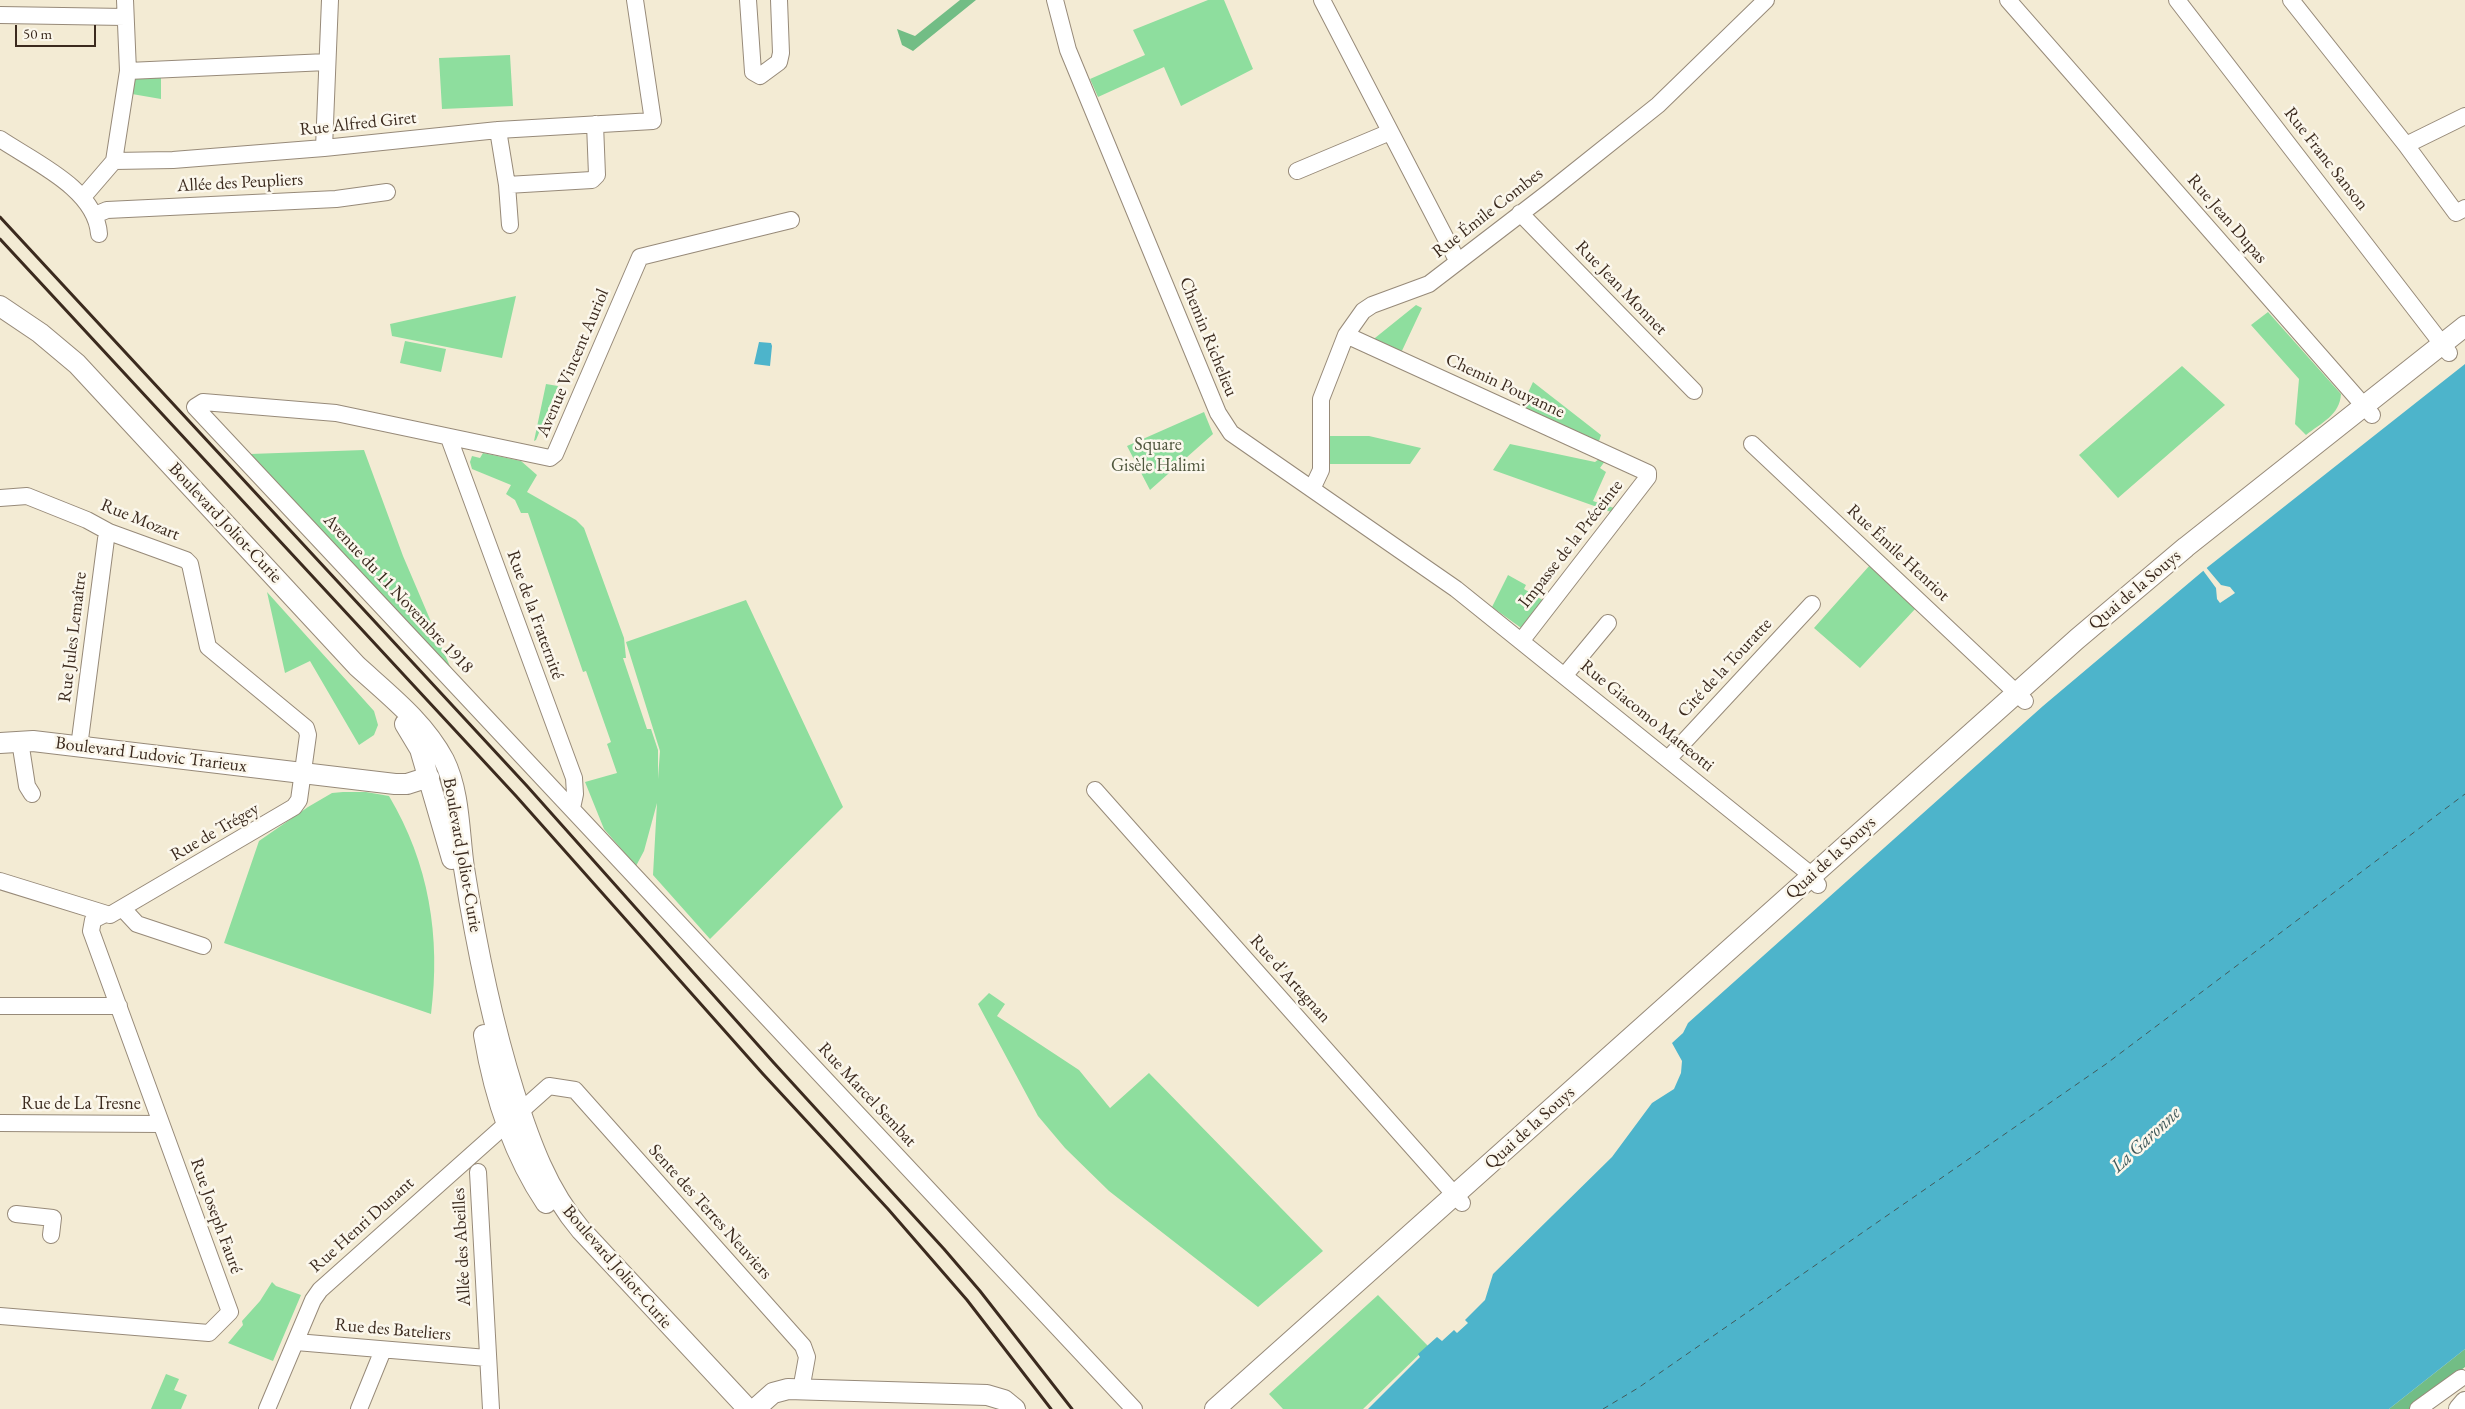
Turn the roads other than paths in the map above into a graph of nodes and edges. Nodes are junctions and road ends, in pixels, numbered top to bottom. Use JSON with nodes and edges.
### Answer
{"nodes":[{"id":1,"x":125,"y":0,"type":"edge"},
{"id":2,"x":330,"y":0,"type":"edge"},
{"id":3,"x":635,"y":0,"type":"edge"},
{"id":4,"x":748,"y":0,"type":"edge"},
{"id":5,"x":779,"y":0,"type":"edge"},
{"id":6,"x":1055,"y":0,"type":"edge"},
{"id":7,"x":1322,"y":0,"type":"edge"},
{"id":8,"x":1766,"y":0,"type":"edge"},
{"id":9,"x":2008,"y":0,"type":"edge"},
{"id":10,"x":2177,"y":0,"type":"edge"},
{"id":11,"x":2291,"y":0,"type":"edge"},
{"id":12,"x":0,"y":15,"type":"edge"},
{"id":13,"x":126,"y":17,"type":"junction"},
{"id":14,"x":327,"y":62,"type":"junction"},
{"id":15,"x":128,"y":71,"type":"junction"},
{"id":16,"x":2465,"y":116,"type":"edge"},
{"id":17,"x":595,"y":124,"type":"junction"},
{"id":18,"x":498,"y":130,"type":"junction"},
{"id":19,"x":1390,"y":132,"type":"junction"},
{"id":20,"x":0,"y":139,"type":"edge"},
{"id":21,"x":2406,"y":145,"type":"junction"},
{"id":22,"x":324,"y":148,"type":"junction"},
{"id":23,"x":114,"y":161,"type":"junction"},
{"id":24,"x":1297,"y":171,"type":"dead end"},
{"id":25,"x":507,"y":185,"type":"junction"},
{"id":26,"x":387,"y":192,"type":"dead end"},
{"id":27,"x":83,"y":197,"type":"junction"},
{"id":28,"x":2465,"y":208,"type":"edge"},
{"id":29,"x":1520,"y":213,"type":"junction"},
{"id":30,"x":95,"y":215,"type":"junction"},
{"id":31,"x":791,"y":220,"type":"dead end"},
{"id":32,"x":510,"y":225,"type":"dead end"},
{"id":33,"x":99,"y":234,"type":"dead end"},
{"id":34,"x":1458,"y":262,"type":"junction"},
{"id":35,"x":0,"y":306,"type":"edge"},
{"id":36,"x":0,"y":320,"type":"edge"},
{"id":37,"x":2465,"y":326,"type":"edge"},
{"id":38,"x":1346,"y":335,"type":"junction"},
{"id":39,"x":2452,"y":346,"type":"edge"},
{"id":40,"x":1694,"y":391,"type":"dead end"},
{"id":41,"x":195,"y":407,"type":"joint"},
{"id":42,"x":2368,"y":410,"type":"junction"},
{"id":43,"x":449,"y":438,"type":"junction"},
{"id":44,"x":1752,"y":444,"type":"dead end"},
{"id":45,"x":1648,"y":473,"type":"joint"},
{"id":46,"x":1312,"y":489,"type":"junction"},
{"id":47,"x":0,"y":498,"type":"edge"},
{"id":48,"x":109,"y":532,"type":"junction"},
{"id":49,"x":1456,"y":588,"type":"joint"},
{"id":50,"x":1812,"y":604,"type":"dead end"},
{"id":51,"x":1608,"y":623,"type":"dead end"},
{"id":52,"x":1522,"y":640,"type":"junction"},
{"id":53,"x":1565,"y":675,"type":"junction"},
{"id":54,"x":2021,"y":697,"type":"junction"},
{"id":55,"x":20,"y":741,"type":"junction"},
{"id":56,"x":0,"y":743,"type":"edge"},
{"id":57,"x":80,"y":748,"type":"junction"},
{"id":58,"x":1668,"y":759,"type":"junction"},
{"id":59,"x":303,"y":772,"type":"junction"},
{"id":60,"x":429,"y":777,"type":"junction"},
{"id":61,"x":1094,"y":790,"type":"dead end"},
{"id":62,"x":32,"y":794,"type":"dead end"},
{"id":63,"x":572,"y":808,"type":"junction"},
{"id":64,"x":464,"y":866,"type":"junction"},
{"id":65,"x":0,"y":880,"type":"edge"},
{"id":66,"x":1814,"y":881,"type":"junction"},
{"id":67,"x":123,"y":909,"type":"junction"},
{"id":68,"x":103,"y":915,"type":"junction"},
{"id":69,"x":203,"y":946,"type":"dead end"},
{"id":70,"x":0,"y":1006,"type":"edge"},
{"id":71,"x":118,"y":1006,"type":"junction"},
{"id":72,"x":549,"y":1086,"type":"joint"},
{"id":73,"x":513,"y":1118,"type":"junction"},
{"id":74,"x":0,"y":1123,"type":"edge"},
{"id":75,"x":161,"y":1124,"type":"junction"},
{"id":76,"x":478,"y":1172,"type":"dead end"},
{"id":77,"x":1459,"y":1199,"type":"junction"},
{"id":78,"x":16,"y":1214,"type":"dead end"},
{"id":79,"x":51,"y":1235,"type":"dead end"},
{"id":80,"x":0,"y":1316,"type":"edge"},
{"id":81,"x":296,"y":1342,"type":"junction"},
{"id":82,"x":383,"y":1350,"type":"junction"},
{"id":83,"x":487,"y":1358,"type":"junction"},
{"id":84,"x":2461,"y":1378,"type":"dead end"},
{"id":85,"x":801,"y":1390,"type":"junction"},
{"id":86,"x":976,"y":1396,"type":"junction"},
{"id":87,"x":2465,"y":1402,"type":"edge"},
{"id":88,"x":267,"y":1409,"type":"edge"},
{"id":89,"x":359,"y":1409,"type":"edge"},
{"id":90,"x":491,"y":1409,"type":"edge"},
{"id":91,"x":731,"y":1409,"type":"edge"},
{"id":92,"x":748,"y":1409,"type":"edge"},
{"id":93,"x":755,"y":1409,"type":"edge"},
{"id":94,"x":998,"y":1409,"type":"edge"},
{"id":95,"x":1016,"y":1409,"type":"edge"},
{"id":96,"x":1134,"y":1409,"type":"edge"},
{"id":97,"x":1215,"y":1409,"type":"edge"},
{"id":98,"x":1233,"y":1409,"type":"edge"},
{"id":99,"x":2418,"y":1409,"type":"edge"},
{"id":100,"x":2459,"y":1409,"type":"edge"}],
"edges":[{"from":1,"to":13,"type":"street"},
{"from":2,"to":14,"type":"street"},
{"from":3,"to":17,"type":"street","name":"Rue Alfred Giret"},
{"from":4,"to":5,"type":"street"},
{"from":6,"to":46,"type":"street","name":"Chemin Richelieu"},
{"from":7,"to":19,"type":"street"},
{"from":8,"to":29,"type":"street","name":"Rue Émile Combes"},
{"from":9,"to":42,"type":"street","name":"Rue Jean Dupas"},
{"from":10,"to":39,"type":"street","name":"Rue Franc Sanson"},
{"from":11,"to":21,"type":"street"},
{"from":12,"to":13,"type":"street"},
{"from":13,"to":15,"type":"street"},
{"from":14,"to":15,"type":"street"},
{"from":14,"to":22,"type":"street"},
{"from":15,"to":23,"type":"street"},
{"from":16,"to":21,"type":"street"},
{"from":17,"to":18,"type":"street","name":"Rue Alfred Giret"},
{"from":17,"to":25,"type":"street"},
{"from":18,"to":22,"type":"street","name":"Rue Alfred Giret"},
{"from":18,"to":25,"type":"street"},
{"from":19,"to":24,"type":"street"},
{"from":19,"to":34,"type":"street"},
{"from":20,"to":27,"type":"street"},
{"from":21,"to":28,"type":"street"},
{"from":22,"to":23,"type":"street","name":"Rue Alfred Giret"},
{"from":23,"to":27,"type":"street"},
{"from":25,"to":32,"type":"street"},
{"from":26,"to":30,"type":"street","name":"Allée des Peupliers"},
{"from":27,"to":30,"type":"street"},
{"from":29,"to":34,"type":"street","name":"Rue Émile Combes"},
{"from":29,"to":40,"type":"street","name":"Rue Jean Monnet"},
{"from":30,"to":33,"type":"street"},
{"from":31,"to":43,"type":"street","name":"Avenue Vincent Auriol"},
{"from":34,"to":38,"type":"street","name":"Rue Émile Combes"},
{"from":35,"to":64,"type":"main road","name":"Boulevard Joliot-Curie"},
{"from":36,"to":60,"type":"main road","name":"Boulevard Joliot-Curie"},
{"from":37,"to":39,"type":"main road","name":"Quai de la Souys"},
{"from":38,"to":45,"type":"street","name":"Chemin Pouyanne"},
{"from":38,"to":46,"type":"street","name":"Rue Émile Combes"},
{"from":39,"to":42,"type":"main road","name":"Quai de la Souys"},
{"from":41,"to":43,"type":"street","name":"Avenue Vincent Auriol"},
{"from":41,"to":63,"type":"street","name":"Avenue du 11 Novembre 1918"},
{"from":42,"to":54,"type":"main road","name":"Quai de la Souys"},
{"from":43,"to":63,"type":"street","name":"Rue de la Fraternité"},
{"from":44,"to":54,"type":"street","name":"Rue Émile Henriot"},
{"from":45,"to":52,"type":"street","name":"Impasse de la Préceinte"},
{"from":46,"to":49,"type":"street","name":"Chemin Richelieu"},
{"from":47,"to":48,"type":"street","name":"Rue Mozart"},
{"from":48,"to":57,"type":"street","name":"Rue Jules Lemaître"},
{"from":48,"to":59,"type":"street","name":"Rue Mozart"},
{"from":49,"to":52,"type":"street","name":"Rue Giacomo Matteotti"},
{"from":50,"to":58,"type":"street","name":"Cité de la Touratte"},
{"from":51,"to":53,"type":"street"},
{"from":52,"to":53,"type":"street","name":"Rue Giacomo Matteotti"},
{"from":53,"to":58,"type":"street","name":"Rue Giacomo Matteotti"},
{"from":54,"to":66,"type":"main road","name":"Quai de la Souys"},
{"from":55,"to":56,"type":"main road","name":"Boulevard Ludovic Trarieux"},
{"from":55,"to":57,"type":"main road","name":"Boulevard Ludovic Trarieux"},
{"from":55,"to":62,"type":"street"},
{"from":57,"to":59,"type":"main road","name":"Boulevard Ludovic Trarieux"},
{"from":58,"to":66,"type":"street","name":"Rue Giacomo Matteotti"},
{"from":59,"to":60,"type":"main road","name":"Boulevard Ludovic Trarieux"},
{"from":59,"to":67,"type":"street","name":"Rue de Trégey"},
{"from":60,"to":64,"type":"main road"},
{"from":60,"to":73,"type":"main road","name":"Boulevard Joliot-Curie"},
{"from":61,"to":77,"type":"street","name":"Rue d'Artagnan"},
{"from":63,"to":96,"type":"street","name":"Rue Marcel Sembat"},
{"from":64,"to":73,"type":"main road","name":"Boulevard Joliot-Curie"},
{"from":65,"to":68,"type":"street"},
{"from":66,"to":77,"type":"main road","name":"Quai de la Souys"},
{"from":67,"to":68,"type":"street","name":"Rue de Trégey"},
{"from":67,"to":69,"type":"street"},
{"from":68,"to":71,"type":"street","name":"Rue Joseph Fauré"},
{"from":70,"to":71,"type":"street"},
{"from":71,"to":75,"type":"street","name":"Rue Joseph Fauré"},
{"from":72,"to":73,"type":"street","name":"Rue Henri Dunant"},
{"from":72,"to":85,"type":"street","name":"Sente des Terres Neuviers"},
{"from":73,"to":81,"type":"street","name":"Rue Henri Dunant"},
{"from":73,"to":91,"type":"main road","name":"Boulevard Joliot-Curie"},
{"from":73,"to":92,"type":"main road","name":"Boulevard Joliot-Curie"},
{"from":74,"to":75,"type":"street","name":"Rue de La Tresne"},
{"from":75,"to":80,"type":"street","name":"Rue Joseph Fauré"},
{"from":76,"to":83,"type":"street","name":"Allée des Abeilles"},
{"from":77,"to":97,"type":"main road","name":"Quai de la Souys"},
{"from":77,"to":98,"type":"main road","name":"Quai de la Souys"},
{"from":78,"to":79,"type":"street"},
{"from":81,"to":82,"type":"street","name":"Rue des Bateliers"},
{"from":81,"to":88,"type":"street","name":"Rue Henri Dunant"},
{"from":82,"to":83,"type":"street","name":"Rue des Bateliers"},
{"from":82,"to":89,"type":"street"},
{"from":83,"to":90,"type":"street","name":"Allée des Abeilles"},
{"from":84,"to":99,"type":"street"},
{"from":85,"to":86,"type":"main road"},
{"from":85,"to":93,"type":"main road"},
{"from":86,"to":94,"type":"main road"},
{"from":86,"to":95,"type":"main road"},
{"from":87,"to":100,"type":"main road"}]}
